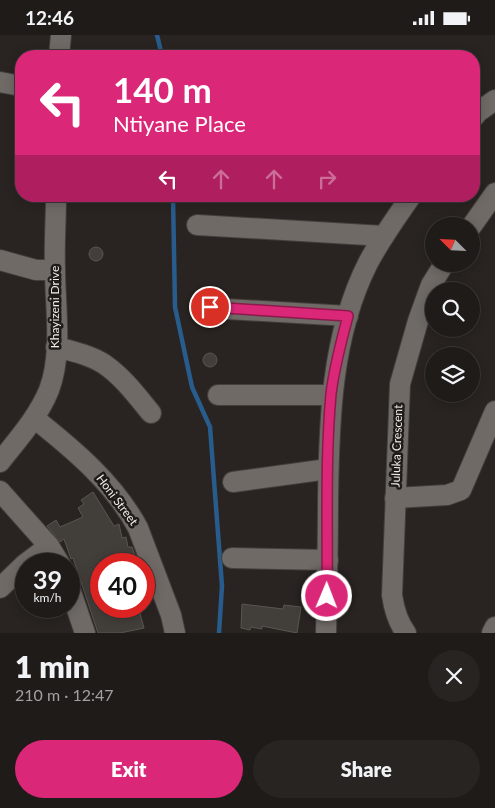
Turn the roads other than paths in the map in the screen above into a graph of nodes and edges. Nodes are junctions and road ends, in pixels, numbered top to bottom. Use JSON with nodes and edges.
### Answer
{"nodes":[{"id":1,"x":61,"y":35,"type":"edge"},
{"id":2,"x":59,"y":50,"type":"edge"},
{"id":3,"x":0,"y":82,"type":"edge"},
{"id":4,"x":15,"y":85,"type":"edge"},
{"id":5,"x":495,"y":100,"type":"edge"},
{"id":6,"x":480,"y":112,"type":"edge"},
{"id":7,"x":495,"y":193,"type":"edge"},
{"id":8,"x":56,"y":202,"type":"edge"},
{"id":9,"x":407,"y":202,"type":"edge"},
{"id":10,"x":478,"y":217,"type":"edge"},
{"id":11,"x":197,"y":225,"type":"dead end"},
{"id":12,"x":384,"y":236,"type":"junction"},
{"id":13,"x":0,"y":260,"type":"edge"},
{"id":14,"x":55,"y":269,"type":"junction"},
{"id":15,"x":438,"y":273,"type":"edge"},
{"id":16,"x":210,"y":307,"type":"dead end"},
{"id":17,"x":348,"y":316,"type":"junction"},
{"id":18,"x":56,"y":347,"type":"junction"},
{"id":19,"x":218,"y":395,"type":"dead end"},
{"id":20,"x":331,"y":395,"type":"junction"},
{"id":21,"x":495,"y":411,"type":"edge"},
{"id":22,"x":151,"y":413,"type":"dead end"},
{"id":23,"x":34,"y":418,"type":"junction"},
{"id":24,"x":0,"y":462,"type":"edge"},
{"id":25,"x":328,"y":469,"type":"junction"},
{"id":26,"x":233,"y":482,"type":"dead end"},
{"id":27,"x":0,"y":491,"type":"edge"},
{"id":28,"x":395,"y":498,"type":"junction"},
{"id":29,"x":50,"y":546,"type":"junction"},
{"id":30,"x":54,"y":553,"type":"edge"},
{"id":31,"x":232,"y":558,"type":"dead end"},
{"id":32,"x":328,"y":560,"type":"junction"},
{"id":33,"x":0,"y":588,"type":"edge"},
{"id":34,"x":80,"y":618,"type":"edge"},
{"id":35,"x":495,"y":627,"type":"edge"},
{"id":36,"x":85,"y":633,"type":"edge"},
{"id":37,"x":175,"y":633,"type":"edge"},
{"id":38,"x":326,"y":633,"type":"edge"},
{"id":39,"x":406,"y":633,"type":"edge"},
{"id":40,"x":492,"y":633,"type":"edge"}],
"edges":[{"from":1,"to":2,"type":"street"},
{"from":3,"to":4,"type":"street"},
{"from":5,"to":6,"type":"street"},
{"from":7,"to":10,"type":"street"},
{"from":8,"to":14,"type":"street","name":"Khayizeni Drive"},
{"from":9,"to":12,"type":"street"},
{"from":11,"to":12,"type":"street"},
{"from":12,"to":17,"type":"street"},
{"from":13,"to":14,"type":"street"},
{"from":14,"to":18,"type":"street","name":"Khayizeni Drive"},
{"from":15,"to":28,"type":"street","name":"Juluka Crescent"},
{"from":16,"to":17,"type":"street"},
{"from":17,"to":20,"type":"street"},
{"from":18,"to":22,"type":"street"},
{"from":18,"to":23,"type":"street","name":"Khayizeni Drive"},
{"from":19,"to":20,"type":"street"},
{"from":20,"to":25,"type":"street"},
{"from":21,"to":28,"type":"street"},
{"from":23,"to":24,"type":"street","name":"Khayizeni Drive"},
{"from":23,"to":37,"type":"street","name":"Honi Street"},
{"from":25,"to":26,"type":"street"},
{"from":25,"to":32,"type":"street"},
{"from":27,"to":29,"type":"street"},
{"from":28,"to":39,"type":"street","name":"Juluka Crescent"},
{"from":29,"to":30,"type":"street"},
{"from":29,"to":33,"type":"street"},
{"from":31,"to":32,"type":"street"},
{"from":32,"to":38,"type":"street"},
{"from":34,"to":36,"type":"street"},
{"from":35,"to":40,"type":"street"}]}
